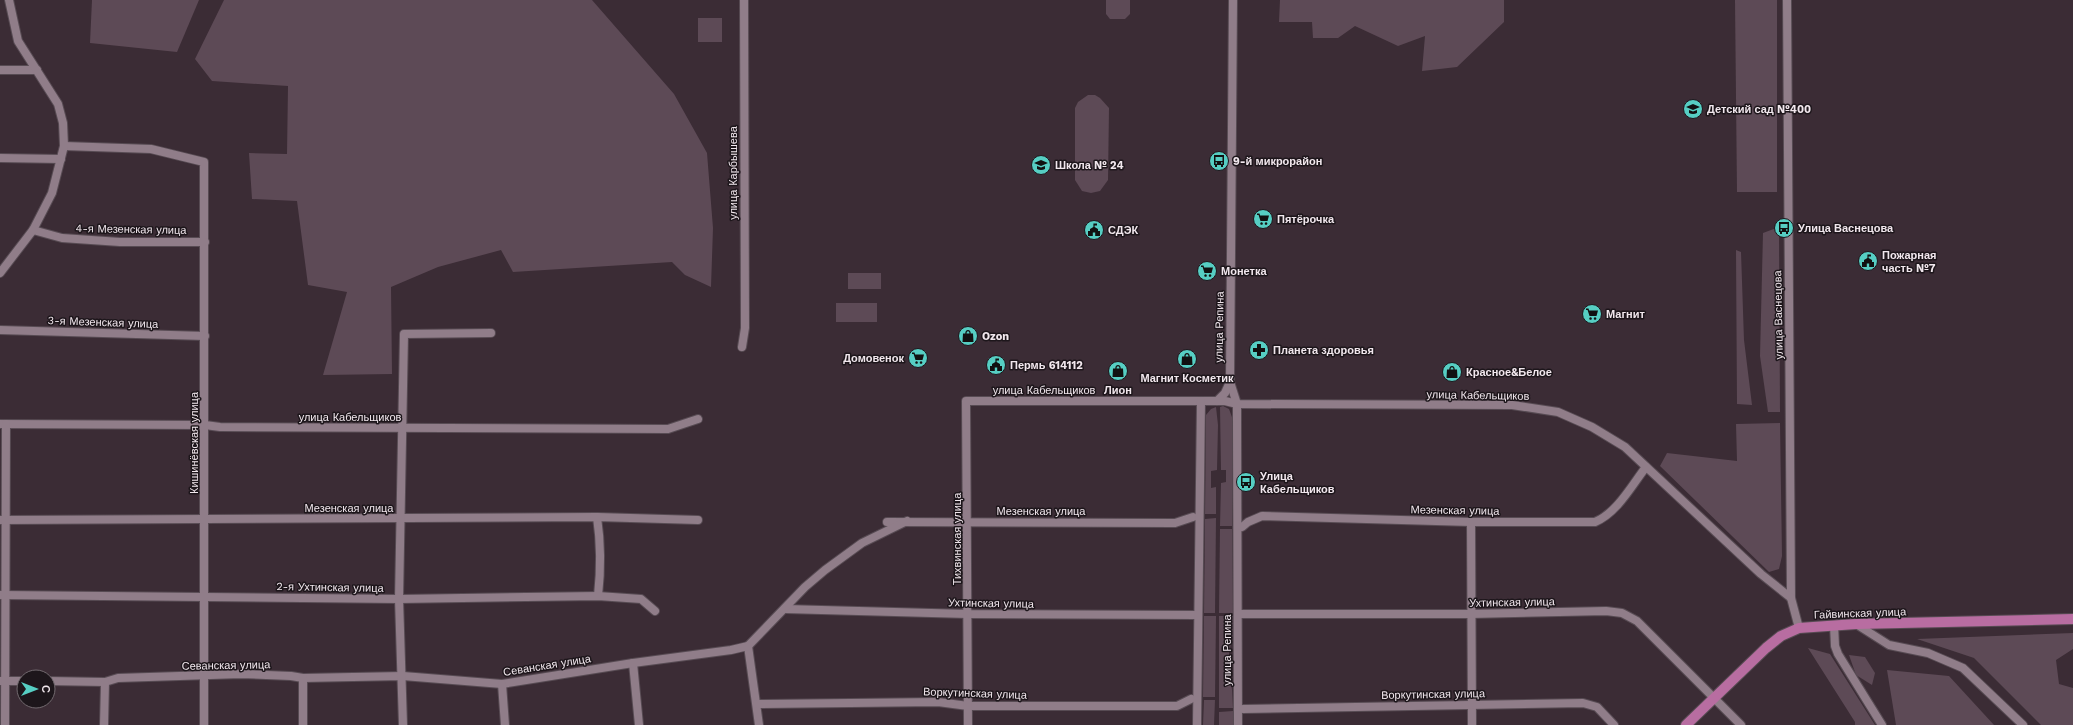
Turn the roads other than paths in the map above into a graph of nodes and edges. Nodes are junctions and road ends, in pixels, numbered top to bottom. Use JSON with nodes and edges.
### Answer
{"nodes":[{"id":1,"x":9,"y":0,"type":"edge"},
{"id":2,"x":744,"y":0,"type":"edge"},
{"id":3,"x":1233,"y":0,"type":"edge"},
{"id":4,"x":1787,"y":0,"type":"edge"},
{"id":5,"x":0,"y":70,"type":"edge"},
{"id":6,"x":37,"y":70,"type":"junction"},
{"id":7,"x":64,"y":146,"type":"junction"},
{"id":8,"x":0,"y":158,"type":"edge"},
{"id":9,"x":61,"y":159,"type":"junction"},
{"id":10,"x":33,"y":230,"type":"junction"},
{"id":11,"x":204,"y":242,"type":"junction"},
{"id":12,"x":0,"y":273,"type":"edge"},
{"id":13,"x":0,"y":330,"type":"edge"},
{"id":14,"x":491,"y":333,"type":"dead end"},
{"id":15,"x":205,"y":336,"type":"junction"},
{"id":16,"x":742,"y":347,"type":"dead end"},
{"id":17,"x":1230,"y":382,"type":"junction"},
{"id":18,"x":966,"y":401,"type":"joint"},
{"id":19,"x":1201,"y":401,"type":"junction"},
{"id":20,"x":1217,"y":401,"type":"junction"},
{"id":21,"x":1237,"y":404,"type":"junction"},
{"id":22,"x":698,"y":419,"type":"dead end"},
{"id":23,"x":3,"y":424,"type":"edge"},
{"id":24,"x":205,"y":425,"type":"junction"},
{"id":25,"x":403,"y":429,"type":"junction"},
{"id":26,"x":1646,"y":467,"type":"junction"},
{"id":27,"x":597,"y":517,"type":"junction"},
{"id":28,"x":1193,"y":517,"type":"dead end"},
{"id":29,"x":401,"y":519,"type":"junction"},
{"id":30,"x":2,"y":520,"type":"edge"},
{"id":31,"x":205,"y":520,"type":"junction"},
{"id":32,"x":698,"y":520,"type":"dead end"},
{"id":33,"x":907,"y":521,"type":"junction"},
{"id":34,"x":968,"y":521,"type":"junction"},
{"id":35,"x":887,"y":522,"type":"dead end"},
{"id":36,"x":1471,"y":522,"type":"junction"},
{"id":37,"x":1242,"y":527,"type":"dead end"},
{"id":38,"x":2,"y":595,"type":"edge"},
{"id":39,"x":204,"y":596,"type":"junction"},
{"id":40,"x":598,"y":596,"type":"junction"},
{"id":41,"x":1791,"y":598,"type":"junction"},
{"id":42,"x":399,"y":599,"type":"junction"},
{"id":43,"x":785,"y":609,"type":"junction"},
{"id":44,"x":655,"y":612,"type":"dead end"},
{"id":45,"x":968,"y":614,"type":"junction"},
{"id":46,"x":1238,"y":614,"type":"junction"},
{"id":47,"x":1470,"y":614,"type":"junction"},
{"id":48,"x":1198,"y":615,"type":"junction"},
{"id":49,"x":2073,"y":619,"type":"edge"},
{"id":50,"x":1856,"y":624,"type":"junction"},
{"id":51,"x":1834,"y":625,"type":"junction"},
{"id":52,"x":1799,"y":628,"type":"junction"},
{"id":53,"x":748,"y":646,"type":"junction"},
{"id":54,"x":632,"y":663,"type":"junction"},
{"id":55,"x":205,"y":675,"type":"junction"},
{"id":56,"x":403,"y":676,"type":"junction"},
{"id":57,"x":303,"y":678,"type":"junction"},
{"id":58,"x":3,"y":681,"type":"edge"},
{"id":59,"x":16,"y":681,"type":"edge"},
{"id":60,"x":56,"y":681,"type":"edge"},
{"id":61,"x":105,"y":682,"type":"junction"},
{"id":62,"x":502,"y":684,"type":"junction"},
{"id":63,"x":1714,"y":698,"type":"junction"},
{"id":64,"x":1191,"y":699,"type":"dead end"},
{"id":65,"x":757,"y":704,"type":"junction"},
{"id":66,"x":1472,"y":704,"type":"junction"},
{"id":67,"x":968,"y":706,"type":"junction"},
{"id":68,"x":1243,"y":709,"type":"dead end"},
{"id":69,"x":5,"y":725,"type":"edge"},
{"id":70,"x":104,"y":725,"type":"edge"},
{"id":71,"x":204,"y":725,"type":"edge"},
{"id":72,"x":303,"y":725,"type":"edge"},
{"id":73,"x":403,"y":725,"type":"edge"},
{"id":74,"x":505,"y":725,"type":"edge"},
{"id":75,"x":639,"y":725,"type":"edge"},
{"id":76,"x":759,"y":725,"type":"edge"},
{"id":77,"x":968,"y":725,"type":"edge"},
{"id":78,"x":1197,"y":725,"type":"edge"},
{"id":79,"x":1238,"y":725,"type":"edge"},
{"id":80,"x":1472,"y":725,"type":"edge"},
{"id":81,"x":1614,"y":725,"type":"edge"},
{"id":82,"x":1686,"y":725,"type":"edge"},
{"id":83,"x":1741,"y":725,"type":"edge"},
{"id":84,"x":1882,"y":725,"type":"edge"},
{"id":85,"x":2023,"y":725,"type":"edge"}],
"edges":[{"from":1,"to":6,"type":"street"},
{"from":2,"to":16,"type":"street","name":"улица Карбышева"},
{"from":3,"to":17,"type":"street","name":"улица Репина"},
{"from":4,"to":41,"type":"street","name":"улица Васнецова"},
{"from":5,"to":6,"type":"street"},
{"from":6,"to":7,"type":"street"},
{"from":7,"to":9,"type":"street"},
{"from":7,"to":11,"type":"street","name":"Кишинёвская улица"},
{"from":8,"to":9,"type":"street"},
{"from":9,"to":10,"type":"street"},
{"from":10,"to":11,"type":"street","name":"4-я Мезенская улица"},
{"from":10,"to":12,"type":"street"},
{"from":11,"to":15,"type":"street","name":"Кишинёвская улица"},
{"from":13,"to":15,"type":"street","name":"3-я Мезенская улица"},
{"from":14,"to":25,"type":"street"},
{"from":15,"to":24,"type":"street","name":"Кишинёвская улица"},
{"from":17,"to":20,"type":"street"},
{"from":17,"to":21,"type":"street","name":"улица Репина"},
{"from":18,"to":19,"type":"street","name":"улица Кабельщиков"},
{"from":18,"to":34,"type":"street","name":"Тихвинская улица"},
{"from":19,"to":20,"type":"street","name":"улица Кабельщиков"},
{"from":19,"to":48,"type":"street"},
{"from":20,"to":21,"type":"street","name":"улица Кабельщиков"},
{"from":21,"to":26,"type":"street","name":"улица Кабельщиков"},
{"from":21,"to":46,"type":"street","name":"улица Репина"},
{"from":22,"to":25,"type":"street","name":"улица Кабельщиков"},
{"from":23,"to":24,"type":"street","name":"улица Кабельщиков"},
{"from":23,"to":30,"type":"street"},
{"from":24,"to":25,"type":"street","name":"улица Кабельщиков"},
{"from":24,"to":31,"type":"street","name":"Кишинёвская улица"},
{"from":25,"to":29,"type":"street"},
{"from":26,"to":36,"type":"street","name":"Мезенская улица"},
{"from":26,"to":41,"type":"street","name":"улица Кабельщиков"},
{"from":27,"to":29,"type":"street","name":"Мезенская улица"},
{"from":27,"to":32,"type":"street","name":"Мезенская улица"},
{"from":27,"to":40,"type":"street"},
{"from":28,"to":34,"type":"street","name":"Мезенская улица"},
{"from":29,"to":31,"type":"street","name":"Мезенская улица"},
{"from":29,"to":42,"type":"street"},
{"from":30,"to":31,"type":"street","name":"Мезенская улица"},
{"from":30,"to":38,"type":"street"},
{"from":31,"to":39,"type":"street","name":"Кишинёвская улица"},
{"from":33,"to":34,"type":"street","name":"Мезенская улица"},
{"from":33,"to":35,"type":"street","name":"Мезенская улица"},
{"from":33,"to":43,"type":"street"},
{"from":34,"to":45,"type":"street","name":"Тихвинская улица"},
{"from":36,"to":37,"type":"street","name":"Мезенская улица"},
{"from":36,"to":47,"type":"street"},
{"from":38,"to":39,"type":"street","name":"2-я Ухтинская улица"},
{"from":38,"to":58,"type":"street"},
{"from":39,"to":42,"type":"street","name":"2-я Ухтинская улица"},
{"from":39,"to":55,"type":"street","name":"Кишинёвская улица"},
{"from":40,"to":42,"type":"street","name":"2-я Ухтинская улица"},
{"from":40,"to":44,"type":"street","name":"2-я Ухтинская улица"},
{"from":41,"to":52,"type":"street","name":"улица Васнецова"},
{"from":42,"to":56,"type":"street"},
{"from":43,"to":45,"type":"street","name":"Ухтинская улица"},
{"from":43,"to":53,"type":"street"},
{"from":45,"to":48,"type":"street","name":"Ухтинская улица"},
{"from":45,"to":67,"type":"street","name":"Тихвинская улица"},
{"from":46,"to":47,"type":"street","name":"Ухтинская улица"},
{"from":46,"to":79,"type":"street","name":"улица Репина"},
{"from":47,"to":63,"type":"street","name":"Ухтинская улица"},
{"from":47,"to":66,"type":"street"},
{"from":48,"to":78,"type":"street"},
{"from":49,"to":50,"type":"main road","name":"Гайвинская улица"},
{"from":50,"to":51,"type":"main road","name":"Гайвинская улица"},
{"from":50,"to":85,"type":"street"},
{"from":51,"to":52,"type":"main road","name":"Гайвинская улица"},
{"from":51,"to":84,"type":"street"},
{"from":52,"to":63,"type":"main road","name":"Гайвинская улица"},
{"from":53,"to":54,"type":"street","name":"Севанская улица"},
{"from":53,"to":65,"type":"street"},
{"from":54,"to":62,"type":"street","name":"Севанская улица"},
{"from":54,"to":75,"type":"street"},
{"from":55,"to":57,"type":"street","name":"Севанская улица"},
{"from":55,"to":61,"type":"street","name":"Севанская улица"},
{"from":55,"to":71,"type":"street","name":"Кишинёвская улица"},
{"from":56,"to":57,"type":"street","name":"Севанская улица"},
{"from":56,"to":62,"type":"street","name":"Севанская улица"},
{"from":56,"to":73,"type":"street"},
{"from":57,"to":72,"type":"street"},
{"from":58,"to":59,"type":"street"},
{"from":58,"to":69,"type":"street"},
{"from":60,"to":61,"type":"street","name":"Севанская улица"},
{"from":61,"to":70,"type":"street"},
{"from":62,"to":74,"type":"street"},
{"from":63,"to":82,"type":"main road","name":"Гайвинская улица"},
{"from":63,"to":83,"type":"street","name":"Ухтинская улица"},
{"from":64,"to":67,"type":"street","name":"Воркутинская улица"},
{"from":65,"to":67,"type":"street","name":"Воркутинская улица"},
{"from":65,"to":76,"type":"street"},
{"from":66,"to":68,"type":"street","name":"Воркутинская улица"},
{"from":66,"to":80,"type":"street"},
{"from":66,"to":81,"type":"street","name":"Воркутинская улица"},
{"from":67,"to":77,"type":"street","name":"Тихвинская улица"}]}
